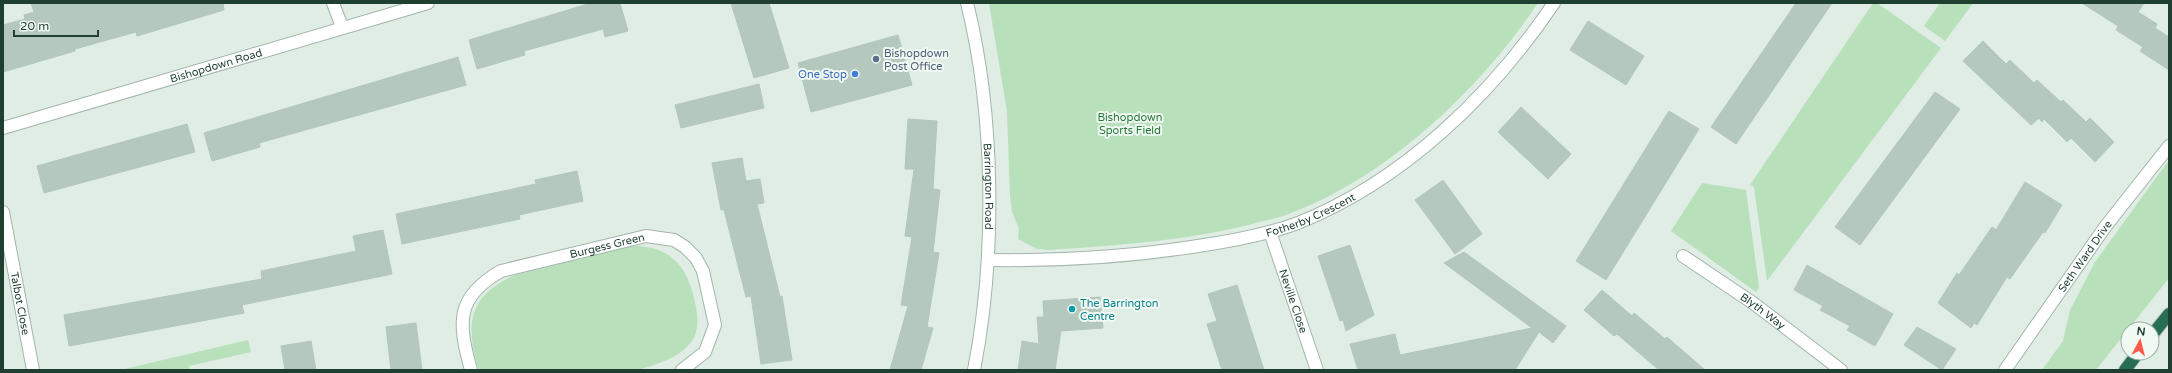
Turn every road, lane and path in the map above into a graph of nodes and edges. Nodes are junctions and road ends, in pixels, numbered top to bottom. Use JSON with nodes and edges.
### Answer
{"nodes":[{"id":1,"x":333,"y":3,"type":"edge"},
{"id":2,"x":428,"y":3,"type":"edge"},
{"id":3,"x":967,"y":3,"type":"edge"},
{"id":4,"x":1554,"y":3,"type":"edge"},
{"id":5,"x":342,"y":27,"type":"junction"},
{"id":6,"x":3,"y":128,"type":"edge"},
{"id":7,"x":2169,"y":146,"type":"edge"},
{"id":8,"x":3,"y":212,"type":"edge"},
{"id":9,"x":1270,"y":232,"type":"junction"},
{"id":10,"x":1683,"y":256,"type":"dead end"},
{"id":11,"x":989,"y":260,"type":"junction"},
{"id":12,"x":2169,"y":314,"type":"edge"},
{"id":13,"x":2160,"y":325,"type":"edge"},
{"id":14,"x":2132,"y":361,"type":"edge"},
{"id":15,"x":32,"y":370,"type":"edge"},
{"id":16,"x":471,"y":370,"type":"edge"},
{"id":17,"x":682,"y":370,"type":"edge"},
{"id":18,"x":974,"y":370,"type":"edge"},
{"id":19,"x":1317,"y":370,"type":"edge"},
{"id":20,"x":1841,"y":370,"type":"edge"},
{"id":21,"x":2005,"y":370,"type":"edge"},
{"id":22,"x":2125,"y":370,"type":"edge"}],
"edges":[{"from":1,"to":5,"type":"street"},
{"from":2,"to":5,"type":"street","name":"Bishopdown Road"},
{"from":3,"to":11,"type":"street","name":"Barrington Road"},
{"from":4,"to":9,"type":"street","name":"Fotherby Crescent"},
{"from":5,"to":6,"type":"street","name":"Bishopdown Road"},
{"from":7,"to":21,"type":"street","name":"Seth Ward Drive"},
{"from":8,"to":15,"type":"street","name":"Talbot Close"},
{"from":9,"to":11,"type":"street","name":"Fotherby Crescent"},
{"from":9,"to":19,"type":"street","name":"Neville Close"},
{"from":10,"to":20,"type":"street","name":"Blyth Way"},
{"from":11,"to":18,"type":"street","name":"Barrington Road"},
{"from":12,"to":13,"type":"highway"},
{"from":14,"to":22,"type":"highway"},
{"from":16,"to":17,"type":"street","name":"Burgess Green"}]}
